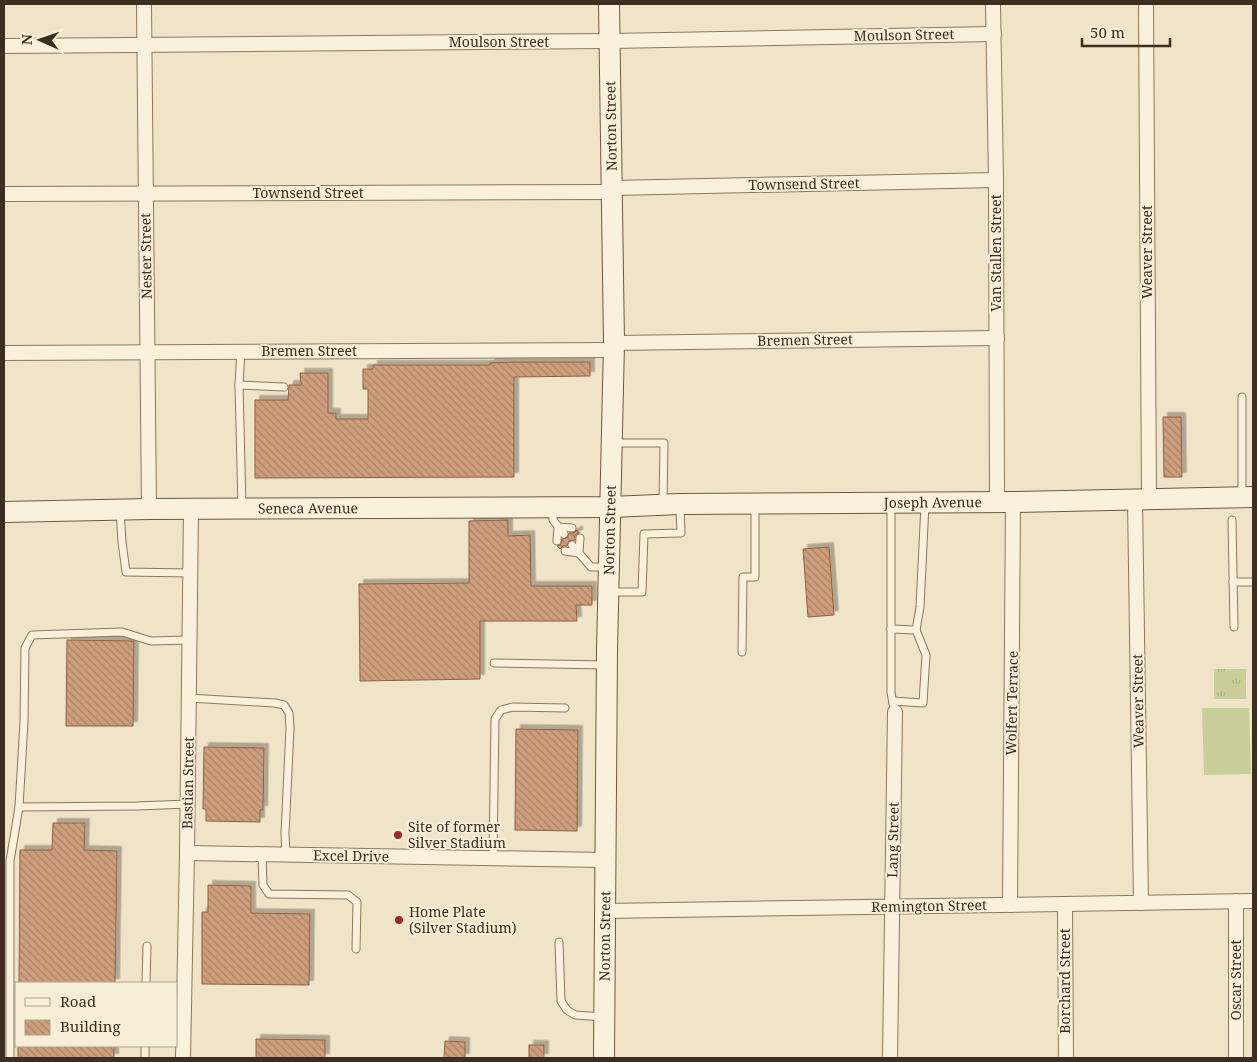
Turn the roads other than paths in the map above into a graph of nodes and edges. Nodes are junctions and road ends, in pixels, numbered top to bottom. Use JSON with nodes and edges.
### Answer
{"nodes":[{"id":1,"x":144,"y":4,"type":"edge"},
{"id":2,"x":609,"y":4,"type":"edge"},
{"id":3,"x":993,"y":4,"type":"edge"},
{"id":4,"x":1146,"y":4,"type":"edge"},
{"id":5,"x":994,"y":34,"type":"junction"},
{"id":6,"x":610,"y":41,"type":"junction"},
{"id":7,"x":144,"y":45,"type":"junction"},
{"id":8,"x":4,"y":46,"type":"edge"},
{"id":9,"x":996,"y":180,"type":"junction"},
{"id":10,"x":612,"y":190,"type":"junction"},
{"id":11,"x":146,"y":193,"type":"junction"},
{"id":12,"x":4,"y":194,"type":"edge"},
{"id":13,"x":997,"y":338,"type":"junction"},
{"id":14,"x":614,"y":346,"type":"junction"},
{"id":15,"x":241,"y":351,"type":"junction"},
{"id":16,"x":148,"y":352,"type":"junction"},
{"id":17,"x":4,"y":353,"type":"edge"},
{"id":18,"x":239,"y":385,"type":"junction"},
{"id":19,"x":284,"y":386,"type":"dead end"},
{"id":20,"x":1242,"y":397,"type":"dead end"},
{"id":21,"x":612,"y":442,"type":"junction"},
{"id":22,"x":1248,"y":497,"type":"edge"},
{"id":23,"x":1142,"y":500,"type":"junction"},
{"id":24,"x":925,"y":502,"type":"junction"},
{"id":25,"x":1005,"y":502,"type":"junction"},
{"id":26,"x":891,"y":503,"type":"junction"},
{"id":27,"x":755,"y":504,"type":"junction"},
{"id":28,"x":672,"y":505,"type":"junction"},
{"id":29,"x":553,"y":507,"type":"junction"},
{"id":30,"x":611,"y":507,"type":"junction"},
{"id":31,"x":191,"y":508,"type":"junction"},
{"id":32,"x":242,"y":508,"type":"junction"},
{"id":33,"x":120,"y":509,"type":"junction"},
{"id":34,"x":149,"y":509,"type":"junction"},
{"id":35,"x":4,"y":512,"type":"edge"},
{"id":36,"x":1232,"y":520,"type":"dead end"},
{"id":37,"x":558,"y":527,"type":"junction"},
{"id":38,"x":572,"y":528,"type":"dead end"},
{"id":39,"x":564,"y":534,"type":"dead end"},
{"id":40,"x":580,"y":538,"type":"dead end"},
{"id":41,"x":557,"y":541,"type":"dead end"},
{"id":42,"x":572,"y":544,"type":"dead end"},
{"id":43,"x":565,"y":551,"type":"dead end"},
{"id":44,"x":579,"y":553,"type":"junction"},
{"id":45,"x":609,"y":567,"type":"junction"},
{"id":46,"x":190,"y":573,"type":"junction"},
{"id":47,"x":1233,"y":582,"type":"junction"},
{"id":48,"x":1253,"y":582,"type":"edge"},
{"id":49,"x":608,"y":592,"type":"junction"},
{"id":50,"x":1234,"y":627,"type":"dead end"},
{"id":51,"x":891,"y":629,"type":"junction"},
{"id":52,"x":916,"y":630,"type":"junction"},
{"id":53,"x":190,"y":640,"type":"junction"},
{"id":54,"x":742,"y":652,"type":"dead end"},
{"id":55,"x":494,"y":663,"type":"dead end"},
{"id":56,"x":607,"y":666,"type":"junction"},
{"id":57,"x":189,"y":698,"type":"junction"},
{"id":58,"x":894,"y":706,"type":"junction"},
{"id":59,"x":565,"y":708,"type":"dead end"},
{"id":60,"x":188,"y":804,"type":"junction"},
{"id":61,"x":19,"y":807,"type":"junction"},
{"id":62,"x":187,"y":853,"type":"junction"},
{"id":63,"x":262,"y":854,"type":"junction"},
{"id":64,"x":286,"y":855,"type":"junction"},
{"id":65,"x":493,"y":858,"type":"junction"},
{"id":66,"x":605,"y":860,"type":"junction"},
{"id":67,"x":1236,"y":901,"type":"junction"},
{"id":68,"x":1253,"y":901,"type":"edge"},
{"id":69,"x":1141,"y":903,"type":"junction"},
{"id":70,"x":1065,"y":904,"type":"junction"},
{"id":71,"x":1010,"y":905,"type":"junction"},
{"id":72,"x":892,"y":907,"type":"junction"},
{"id":73,"x":605,"y":911,"type":"junction"},
{"id":74,"x":559,"y":942,"type":"dead end"},
{"id":75,"x":147,"y":946,"type":"dead end"},
{"id":76,"x":356,"y":949,"type":"dead end"},
{"id":77,"x":146,"y":982,"type":"edge"},
{"id":78,"x":180,"y":990,"type":"edge"},
{"id":79,"x":604,"y":1017,"type":"junction"},
{"id":80,"x":10,"y":1058,"type":"edge"},
{"id":81,"x":183,"y":1058,"type":"edge"},
{"id":82,"x":604,"y":1058,"type":"edge"},
{"id":83,"x":890,"y":1058,"type":"edge"},
{"id":84,"x":1066,"y":1058,"type":"edge"},
{"id":85,"x":1236,"y":1058,"type":"edge"}],
"edges":[{"from":1,"to":7,"type":"street","name":"Nester Street"},
{"from":2,"to":6,"type":"main road","name":"Norton Street"},
{"from":3,"to":5,"type":"street","name":"Van Stallen Street"},
{"from":4,"to":23,"type":"street","name":"Weaver Street"},
{"from":5,"to":6,"type":"street","name":"Moulson Street"},
{"from":5,"to":9,"type":"street","name":"Van Stallen Street"},
{"from":6,"to":7,"type":"street","name":"Moulson Street"},
{"from":6,"to":10,"type":"main road","name":"Norton Street"},
{"from":7,"to":8,"type":"street","name":"Moulson Street"},
{"from":7,"to":11,"type":"street","name":"Nester Street"},
{"from":9,"to":10,"type":"street","name":"Townsend Street"},
{"from":9,"to":13,"type":"street","name":"Van Stallen Street"},
{"from":10,"to":11,"type":"street","name":"Townsend Street"},
{"from":10,"to":14,"type":"main road","name":"Norton Street"},
{"from":11,"to":12,"type":"street","name":"Townsend Street"},
{"from":11,"to":16,"type":"street","name":"Nester Street"},
{"from":13,"to":14,"type":"street","name":"Bremen Street"},
{"from":13,"to":25,"type":"street","name":"Van Stallen Street"},
{"from":14,"to":15,"type":"street","name":"Bremen Street"},
{"from":14,"to":21,"type":"main road","name":"Norton Street"},
{"from":15,"to":16,"type":"street","name":"Bremen Street"},
{"from":15,"to":18,"type":"lane"},
{"from":16,"to":17,"type":"street","name":"Bremen Street"},
{"from":16,"to":34,"type":"street","name":"Nester Street"},
{"from":18,"to":19,"type":"lane"},
{"from":18,"to":32,"type":"lane"},
{"from":20,"to":22,"type":"lane"},
{"from":21,"to":28,"type":"lane"},
{"from":21,"to":30,"type":"main road","name":"Norton Street"},
{"from":22,"to":23,"type":"main road","name":"Joseph Avenue"},
{"from":23,"to":25,"type":"main road","name":"Joseph Avenue"},
{"from":23,"to":69,"type":"street","name":"Weaver Street"},
{"from":24,"to":25,"type":"main road","name":"Joseph Avenue"},
{"from":24,"to":26,"type":"main road","name":"Joseph Avenue"},
{"from":24,"to":52,"type":"lane"},
{"from":25,"to":71,"type":"street","name":"Wolfert Terrace"},
{"from":26,"to":27,"type":"main road","name":"Joseph Avenue"},
{"from":26,"to":51,"type":"lane"},
{"from":27,"to":28,"type":"main road","name":"Joseph Avenue"},
{"from":27,"to":54,"type":"lane"},
{"from":28,"to":30,"type":"main road","name":"Joseph Avenue"},
{"from":28,"to":49,"type":"lane"},
{"from":29,"to":30,"type":"main road","name":"Seneca Avenue"},
{"from":29,"to":32,"type":"main road","name":"Seneca Avenue"},
{"from":29,"to":37,"type":"lane"},
{"from":30,"to":45,"type":"main road","name":"Norton Street"},
{"from":31,"to":32,"type":"main road","name":"Seneca Avenue"},
{"from":31,"to":34,"type":"main road","name":"Seneca Avenue"},
{"from":31,"to":46,"type":"street","name":"Bastian Street"},
{"from":33,"to":34,"type":"main road","name":"Seneca Avenue"},
{"from":33,"to":35,"type":"main road","name":"Seneca Avenue"},
{"from":33,"to":46,"type":"lane"},
{"from":36,"to":47,"type":"lane"},
{"from":37,"to":38,"type":"lane"},
{"from":37,"to":39,"type":"lane"},
{"from":37,"to":41,"type":"lane"},
{"from":40,"to":44,"type":"lane"},
{"from":42,"to":44,"type":"lane"},
{"from":43,"to":44,"type":"lane"},
{"from":44,"to":45,"type":"lane"},
{"from":45,"to":49,"type":"main road","name":"Norton Street"},
{"from":46,"to":53,"type":"street","name":"Bastian Street"},
{"from":47,"to":48,"type":"lane"},
{"from":47,"to":50,"type":"lane"},
{"from":49,"to":56,"type":"main road","name":"Norton Street"},
{"from":51,"to":52,"type":"lane"},
{"from":51,"to":58,"type":"lane"},
{"from":52,"to":58,"type":"lane"},
{"from":53,"to":57,"type":"street","name":"Bastian Street"},
{"from":53,"to":61,"type":"lane"},
{"from":55,"to":56,"type":"lane"},
{"from":56,"to":66,"type":"main road","name":"Norton Street"},
{"from":57,"to":60,"type":"street","name":"Bastian Street"},
{"from":57,"to":64,"type":"lane"},
{"from":58,"to":72,"type":"street","name":"Lang Street"},
{"from":59,"to":65,"type":"lane"},
{"from":60,"to":61,"type":"lane"},
{"from":60,"to":62,"type":"street","name":"Bastian Street"},
{"from":61,"to":80,"type":"lane"},
{"from":62,"to":63,"type":"street","name":"Excel Drive"},
{"from":62,"to":78,"type":"street","name":"Bastian Street"},
{"from":63,"to":64,"type":"street","name":"Excel Drive"},
{"from":63,"to":76,"type":"lane"},
{"from":64,"to":65,"type":"street","name":"Excel Drive"},
{"from":65,"to":66,"type":"street","name":"Excel Drive"},
{"from":66,"to":73,"type":"main road","name":"Norton Street"},
{"from":67,"to":68,"type":"street","name":"Remington Street"},
{"from":67,"to":69,"type":"street","name":"Remington Street"},
{"from":67,"to":85,"type":"street","name":"Oscar Street"},
{"from":69,"to":70,"type":"street","name":"Remington Street"},
{"from":70,"to":71,"type":"street","name":"Remington Street"},
{"from":70,"to":84,"type":"street","name":"Borchard Street"},
{"from":71,"to":72,"type":"street","name":"Remington Street"},
{"from":72,"to":73,"type":"street","name":"Remington Street"},
{"from":72,"to":83,"type":"street","name":"Lang Street"},
{"from":73,"to":79,"type":"main road","name":"Norton Street"},
{"from":74,"to":79,"type":"lane"},
{"from":75,"to":77,"type":"lane"},
{"from":78,"to":81,"type":"street","name":"Bastian Street"},
{"from":79,"to":82,"type":"main road","name":"Norton Street"}]}
